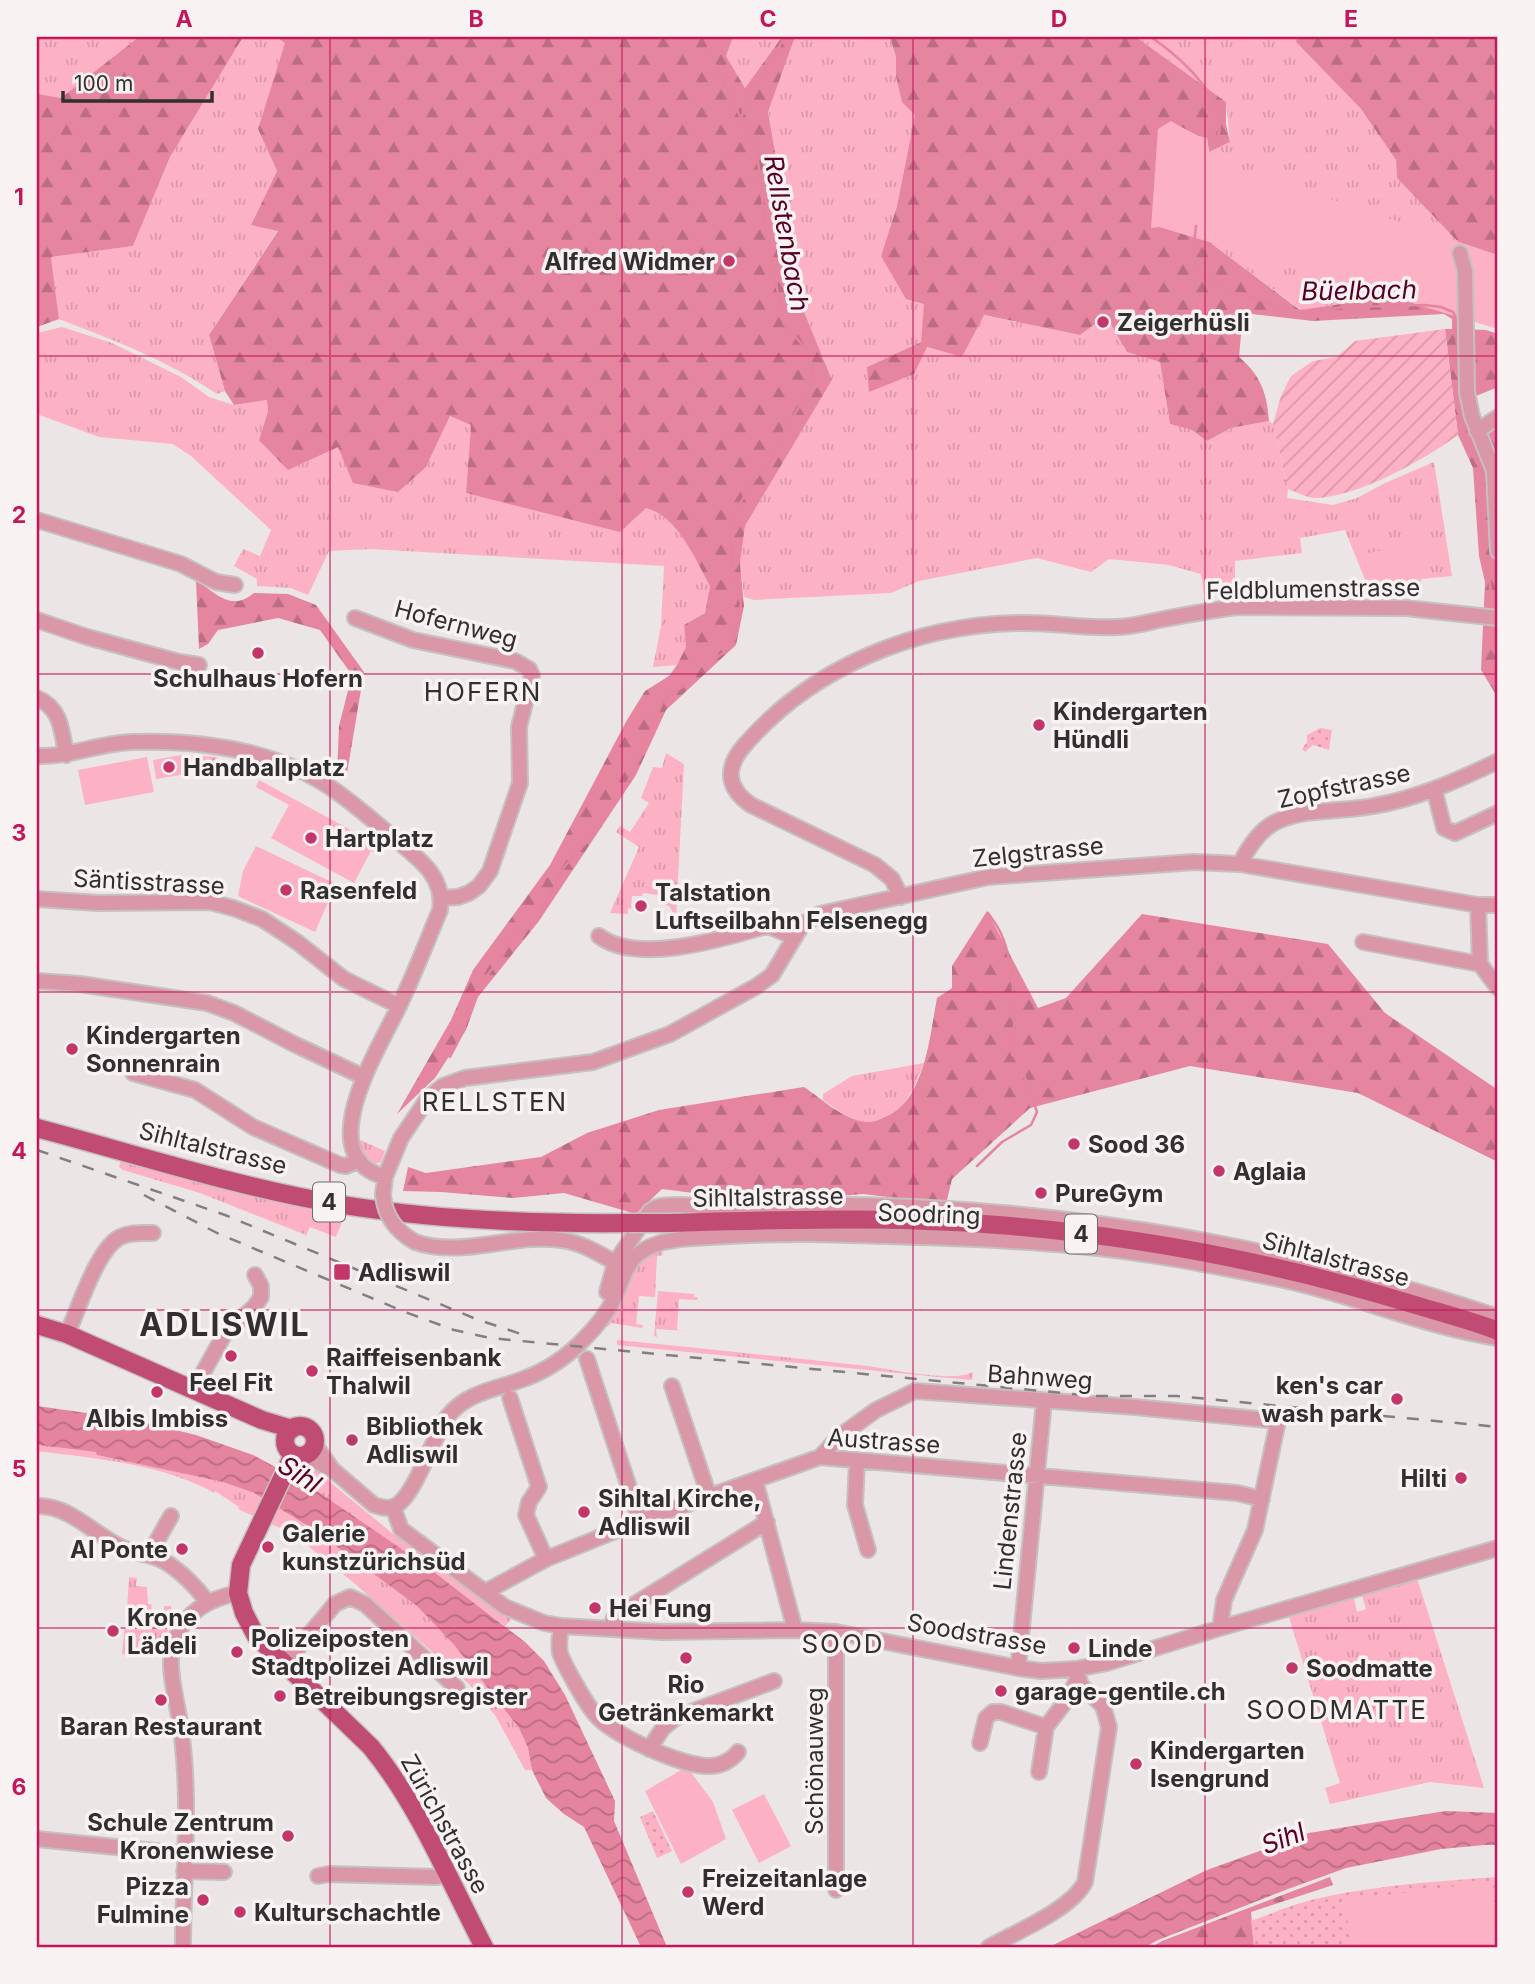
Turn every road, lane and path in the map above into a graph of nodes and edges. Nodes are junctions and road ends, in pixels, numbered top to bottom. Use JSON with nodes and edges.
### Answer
{"nodes":[{"id":1,"x":1460,"y":253,"type":"dead end"},
{"id":2,"x":1498,"y":417,"type":"edge"},
{"id":3,"x":1477,"y":431,"type":"junction"},
{"id":4,"x":37,"y":520,"type":"edge"},
{"id":5,"x":1498,"y":551,"type":"edge"},
{"id":6,"x":235,"y":585,"type":"dead end"},
{"id":7,"x":355,"y":618,"type":"dead end"},
{"id":8,"x":1498,"y":618,"type":"edge"},
{"id":9,"x":37,"y":620,"type":"edge"},
{"id":10,"x":200,"y":665,"type":"dead end"},
{"id":11,"x":37,"y":698,"type":"edge"},
{"id":12,"x":66,"y":755,"type":"junction"},
{"id":13,"x":37,"y":756,"type":"edge"},
{"id":14,"x":1498,"y":761,"type":"edge"},
{"id":15,"x":1434,"y":789,"type":"junction"},
{"id":16,"x":1498,"y":813,"type":"edge"},
{"id":17,"x":1240,"y":864,"type":"junction"},
{"id":18,"x":901,"y":897,"type":"junction"},
{"id":19,"x":441,"y":898,"type":"junction"},
{"id":20,"x":37,"y":899,"type":"edge"},
{"id":21,"x":1478,"y":905,"type":"junction"},
{"id":22,"x":1498,"y":905,"type":"edge"},
{"id":23,"x":599,"y":936,"type":"dead end"},
{"id":24,"x":794,"y":937,"type":"junction"},
{"id":25,"x":1363,"y":942,"type":"dead end"},
{"id":26,"x":1480,"y":964,"type":"junction"},
{"id":27,"x":37,"y":981,"type":"edge"},
{"id":28,"x":1498,"y":988,"type":"edge"},
{"id":29,"x":400,"y":1006,"type":"junction"},
{"id":30,"x":133,"y":1073,"type":"dead end"},
{"id":31,"x":364,"y":1077,"type":"junction"},
{"id":32,"x":37,"y":1128,"type":"edge"},
{"id":33,"x":359,"y":1160,"type":"junction"},
{"id":34,"x":385,"y":1177,"type":"junction"},
{"id":35,"x":638,"y":1220,"type":"junction"},
{"id":36,"x":153,"y":1233,"type":"dead end"},
{"id":37,"x":660,"y":1243,"type":"junction"},
{"id":38,"x":620,"y":1265,"type":"junction"},
{"id":39,"x":255,"y":1275,"type":"dead end"},
{"id":40,"x":1498,"y":1317,"type":"edge"},
{"id":41,"x":37,"y":1325,"type":"edge"},
{"id":42,"x":1498,"y":1331,"type":"edge"},
{"id":43,"x":67,"y":1334,"type":"junction"},
{"id":44,"x":1498,"y":1338,"type":"edge"},
{"id":45,"x":587,"y":1359,"type":"dead end"},
{"id":46,"x":672,"y":1386,"type":"dead end"},
{"id":47,"x":194,"y":1389,"type":"junction"},
{"id":48,"x":510,"y":1398,"type":"dead end"},
{"id":49,"x":1044,"y":1401,"type":"junction"},
{"id":50,"x":297,"y":1448,"type":"junction"},
{"id":51,"x":820,"y":1457,"type":"junction"},
{"id":52,"x":858,"y":1461,"type":"junction"},
{"id":53,"x":1036,"y":1476,"type":"junction"},
{"id":54,"x":755,"y":1480,"type":"junction"},
{"id":55,"x":709,"y":1496,"type":"junction"},
{"id":56,"x":1262,"y":1499,"type":"junction"},
{"id":57,"x":37,"y":1506,"type":"edge"},
{"id":58,"x":393,"y":1507,"type":"junction"},
{"id":59,"x":171,"y":1516,"type":"dead end"},
{"id":60,"x":640,"y":1521,"type":"junction"},
{"id":61,"x":767,"y":1522,"type":"junction"},
{"id":62,"x":1498,"y":1548,"type":"edge"},
{"id":63,"x":868,"y":1550,"type":"dead end"},
{"id":64,"x":149,"y":1555,"type":"junction"},
{"id":65,"x":546,"y":1559,"type":"junction"},
{"id":66,"x":485,"y":1592,"type":"junction"},
{"id":67,"x":238,"y":1593,"type":"junction"},
{"id":68,"x":206,"y":1602,"type":"junction"},
{"id":69,"x":561,"y":1626,"type":"junction"},
{"id":70,"x":1220,"y":1628,"type":"junction"},
{"id":71,"x":610,"y":1629,"type":"junction"},
{"id":72,"x":795,"y":1630,"type":"junction"},
{"id":73,"x":836,"y":1632,"type":"junction"},
{"id":74,"x":292,"y":1655,"type":"dead end"},
{"id":75,"x":1018,"y":1668,"type":"junction"},
{"id":76,"x":1077,"y":1674,"type":"junction"},
{"id":77,"x":774,"y":1681,"type":"dead end"},
{"id":78,"x":457,"y":1688,"type":"dead end"},
{"id":79,"x":1045,"y":1727,"type":"junction"},
{"id":80,"x":980,"y":1743,"type":"dead end"},
{"id":81,"x":649,"y":1749,"type":"junction"},
{"id":82,"x":738,"y":1752,"type":"dead end"},
{"id":83,"x":1039,"y":1772,"type":"dead end"},
{"id":84,"x":37,"y":1839,"type":"edge"},
{"id":85,"x":184,"y":1854,"type":"junction"},
{"id":86,"x":184,"y":1871,"type":"junction"},
{"id":87,"x":224,"y":1872,"type":"dead end"},
{"id":88,"x":447,"y":1875,"type":"junction"},
{"id":89,"x":318,"y":1876,"type":"dead end"},
{"id":90,"x":836,"y":1890,"type":"dead end"},
{"id":91,"x":183,"y":1947,"type":"edge"},
{"id":92,"x":484,"y":1947,"type":"edge"},
{"id":93,"x":989,"y":1947,"type":"edge"}],
"edges":[{"from":1,"to":3,"type":"street"},
{"from":2,"to":3,"type":"street"},
{"from":3,"to":5,"type":"street"},
{"from":4,"to":6,"type":"street"},
{"from":7,"to":19,"type":"street","name":"Hofernweg"},
{"from":8,"to":18,"type":"street","name":"Feldblumenstrasse"},
{"from":9,"to":10,"type":"street"},
{"from":11,"to":12,"type":"street"},
{"from":12,"to":13,"type":"street"},
{"from":12,"to":19,"type":"street"},
{"from":14,"to":15,"type":"street","name":"Zopfstrasse"},
{"from":15,"to":16,"type":"street","name":"Zopfstrasse"},
{"from":15,"to":17,"type":"street","name":"Zopfstrasse"},
{"from":17,"to":18,"type":"street","name":"Zelgstrasse"},
{"from":17,"to":21,"type":"street","name":"Zelgstrasse"},
{"from":18,"to":24,"type":"street","name":"Zelgstrasse"},
{"from":19,"to":29,"type":"street"},
{"from":20,"to":29,"type":"street","name":"Säntisstrasse"},
{"from":21,"to":22,"type":"street","name":"Zelgstrasse"},
{"from":21,"to":26,"type":"street"},
{"from":23,"to":24,"type":"street"},
{"from":24,"to":34,"type":"street","name":"Zelgstrasse"},
{"from":25,"to":26,"type":"street"},
{"from":26,"to":28,"type":"street"},
{"from":27,"to":31,"type":"street"},
{"from":29,"to":31,"type":"street"},
{"from":30,"to":33,"type":"street"},
{"from":31,"to":33,"type":"street"},
{"from":32,"to":35,"type":"main road","name":"Sihltalstrasse","number":"4"},
{"from":33,"to":34,"type":"street"},
{"from":34,"to":38,"type":"street","name":"Zelgstrasse","bridge":true},
{"from":35,"to":37,"type":"street"},
{"from":35,"to":38,"type":"street"},
{"from":35,"to":40,"type":"street","name":"Soodring"},
{"from":35,"to":42,"type":"main road","name":"Sihltalstrasse","number":"4","bridge":true},
{"from":36,"to":43,"type":"street"},
{"from":37,"to":38,"type":"street"},
{"from":37,"to":44,"type":"street","name":"Soodring"},
{"from":38,"to":58,"type":"street"},
{"from":39,"to":47,"type":"street"},
{"from":41,"to":43,"type":"main road"},
{"from":43,"to":47,"type":"main road"},
{"from":45,"to":60,"type":"street"},
{"from":46,"to":55,"type":"street"},
{"from":47,"to":50,"type":"main road"},
{"from":48,"to":65,"type":"street"},
{"from":49,"to":51,"type":"street","name":"Bahnweg"},
{"from":49,"to":53,"type":"street","name":"Lindenstrasse"},
{"from":49,"to":56,"type":"street","name":"Bahnweg"},
{"from":50,"to":58,"type":"street"},
{"from":50,"to":67,"type":"main road","name":"Zürichstrasse"},
{"from":51,"to":52,"type":"street","name":"Austrasse"},
{"from":51,"to":54,"type":"street","name":"Austrasse"},
{"from":52,"to":53,"type":"street","name":"Austrasse"},
{"from":52,"to":63,"type":"street"},
{"from":53,"to":56,"type":"street","name":"Austrasse"},
{"from":53,"to":75,"type":"street","name":"Lindenstrasse"},
{"from":54,"to":55,"type":"street","name":"Austrasse"},
{"from":54,"to":61,"type":"street"},
{"from":55,"to":60,"type":"street","name":"Austrasse"},
{"from":56,"to":70,"type":"street"},
{"from":57,"to":64,"type":"street"},
{"from":58,"to":66,"type":"street","name":"Soodstrasse"},
{"from":59,"to":64,"type":"street"},
{"from":60,"to":65,"type":"street","name":"Austrasse"},
{"from":61,"to":71,"type":"street"},
{"from":61,"to":72,"type":"street"},
{"from":62,"to":70,"type":"street","name":"Soodstrasse"},
{"from":64,"to":68,"type":"street"},
{"from":65,"to":66,"type":"street","name":"Austrasse"},
{"from":66,"to":69,"type":"street","name":"Soodstrasse"},
{"from":67,"to":68,"type":"street"},
{"from":67,"to":88,"type":"main road","name":"Zürichstrasse"},
{"from":68,"to":85,"type":"street"},
{"from":69,"to":71,"type":"street","name":"Soodstrasse"},
{"from":69,"to":81,"type":"street"},
{"from":70,"to":76,"type":"street","name":"Soodstrasse"},
{"from":71,"to":72,"type":"street","name":"Soodstrasse"},
{"from":72,"to":73,"type":"street","name":"Soodstrasse"},
{"from":73,"to":75,"type":"street","name":"Soodstrasse"},
{"from":73,"to":90,"type":"street","name":"Schönauweg"},
{"from":74,"to":78,"type":"street"},
{"from":75,"to":76,"type":"street","name":"Soodstrasse"},
{"from":76,"to":79,"type":"street"},
{"from":76,"to":93,"type":"street"},
{"from":77,"to":81,"type":"street"},
{"from":79,"to":80,"type":"street"},
{"from":79,"to":83,"type":"street"},
{"from":81,"to":82,"type":"street"},
{"from":84,"to":85,"type":"street"},
{"from":85,"to":86,"type":"street"},
{"from":86,"to":87,"type":"street"},
{"from":86,"to":91,"type":"street"},
{"from":88,"to":89,"type":"street"},
{"from":88,"to":92,"type":"main road","name":"Zürichstrasse"}]}
